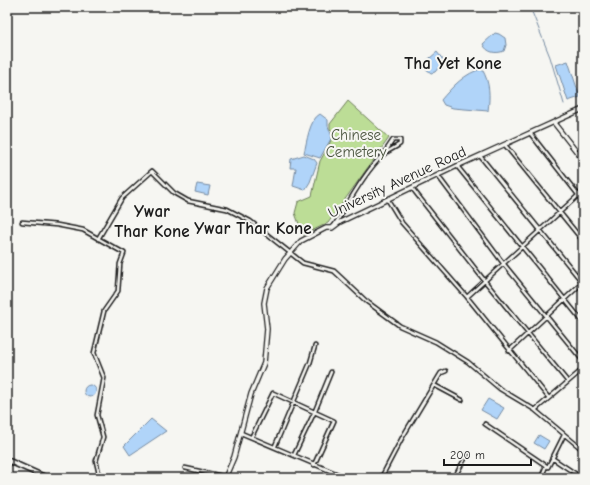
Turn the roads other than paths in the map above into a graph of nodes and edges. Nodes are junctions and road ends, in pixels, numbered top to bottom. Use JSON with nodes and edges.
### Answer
{"nodes":[{"id":1,"x":583,"y":109,"type":"edge"},
{"id":2,"x":554,"y":123,"type":"junction"},
{"id":3,"x":530,"y":133,"type":"junction"},
{"id":4,"x":505,"y":145,"type":"junction"},
{"id":5,"x":383,"y":155,"type":"junction"},
{"id":6,"x":480,"y":156,"type":"junction"},
{"id":7,"x":583,"y":160,"type":"edge"},
{"id":8,"x":457,"y":166,"type":"junction"},
{"id":9,"x":438,"y":176,"type":"junction"},
{"id":10,"x":412,"y":188,"type":"junction"},
{"id":11,"x":583,"y":191,"type":"edge"},
{"id":12,"x":578,"y":195,"type":"junction"},
{"id":13,"x":388,"y":200,"type":"junction"},
{"id":14,"x":583,"y":201,"type":"edge"},
{"id":15,"x":560,"y":211,"type":"junction"},
{"id":16,"x":22,"y":222,"type":"dead end"},
{"id":17,"x":332,"y":228,"type":"junction"},
{"id":18,"x":540,"y":228,"type":"junction"},
{"id":19,"x":98,"y":239,"type":"junction"},
{"id":20,"x":583,"y":241,"type":"edge"},
{"id":21,"x":522,"y":246,"type":"junction"},
{"id":22,"x":290,"y":252,"type":"junction"},
{"id":23,"x":503,"y":263,"type":"junction"},
{"id":24,"x":484,"y":280,"type":"junction"},
{"id":25,"x":583,"y":283,"type":"edge"},
{"id":26,"x":467,"y":297,"type":"junction"},
{"id":27,"x":564,"y":300,"type":"junction"},
{"id":28,"x":546,"y":318,"type":"junction"},
{"id":29,"x":583,"y":322,"type":"edge"},
{"id":30,"x":529,"y":334,"type":"junction"},
{"id":31,"x":315,"y":346,"type":"dead end"},
{"id":32,"x":509,"y":351,"type":"junction"},
{"id":33,"x":583,"y":361,"type":"edge"},
{"id":34,"x":583,"y":369,"type":"edge"},
{"id":35,"x":446,"y":371,"type":"dead end"},
{"id":36,"x":331,"y":372,"type":"dead end"},
{"id":37,"x":568,"y":382,"type":"junction"},
{"id":38,"x":434,"y":385,"type":"junction"},
{"id":39,"x":548,"y":397,"type":"junction"},
{"id":40,"x":462,"y":400,"type":"dead end"},
{"id":41,"x":294,"y":402,"type":"junction"},
{"id":42,"x":535,"y":410,"type":"junction"},
{"id":43,"x":315,"y":411,"type":"junction"},
{"id":44,"x":485,"y":424,"type":"dead end"},
{"id":45,"x":241,"y":433,"type":"junction"},
{"id":46,"x":564,"y":435,"type":"junction"},
{"id":47,"x":252,"y":436,"type":"junction"},
{"id":48,"x":275,"y":446,"type":"junction"},
{"id":49,"x":583,"y":450,"type":"edge"},
{"id":50,"x":294,"y":455,"type":"junction"},
{"id":51,"x":467,"y":455,"type":"dead end"},
{"id":52,"x":552,"y":458,"type":"junction"},
{"id":53,"x":7,"y":460,"type":"edge"},
{"id":54,"x":314,"y":465,"type":"junction"},
{"id":55,"x":548,"y":467,"type":"junction"},
{"id":56,"x":185,"y":468,"type":"dead end"},
{"id":57,"x":333,"y":472,"type":"junction"},
{"id":58,"x":226,"y":477,"type":"edge"},
{"id":59,"x":47,"y":478,"type":"edge"},
{"id":60,"x":100,"y":478,"type":"edge"},
{"id":61,"x":330,"y":478,"type":"edge"},
{"id":62,"x":347,"y":478,"type":"edge"},
{"id":63,"x":381,"y":478,"type":"edge"},
{"id":64,"x":454,"y":478,"type":"edge"},
{"id":65,"x":541,"y":478,"type":"edge"},
{"id":66,"x":582,"y":478,"type":"edge"}],
"edges":[{"from":1,"to":2,"type":"main road","name":"University Avenue Road"},
{"from":2,"to":3,"type":"main road","name":"University Avenue Road"},
{"from":2,"to":7,"type":"main road"},
{"from":3,"to":4,"type":"main road","name":"University Avenue Road"},
{"from":3,"to":12,"type":"street"},
{"from":4,"to":6,"type":"main road","name":"University Avenue Road"},
{"from":4,"to":15,"type":"street"},
{"from":5,"to":5,"type":"street"},
{"from":5,"to":17,"type":"street"},
{"from":6,"to":8,"type":"main road","name":"University Avenue Road"},
{"from":6,"to":18,"type":"street"},
{"from":8,"to":9,"type":"main road","name":"University Avenue Road"},
{"from":8,"to":21,"type":"street"},
{"from":9,"to":10,"type":"main road","name":"University Avenue Road"},
{"from":9,"to":23,"type":"street"},
{"from":10,"to":13,"type":"main road","name":"University Avenue Road"},
{"from":10,"to":24,"type":"street"},
{"from":11,"to":12,"type":"street"},
{"from":12,"to":14,"type":"street"},
{"from":12,"to":15,"type":"street"},
{"from":13,"to":17,"type":"main road","name":"University Avenue Road"},
{"from":13,"to":26,"type":"street"},
{"from":15,"to":18,"type":"street"},
{"from":15,"to":20,"type":"street"},
{"from":16,"to":19,"type":"street"},
{"from":17,"to":22,"type":"main road","name":"University Avenue Road"},
{"from":18,"to":21,"type":"street"},
{"from":18,"to":25,"type":"street"},
{"from":19,"to":22,"type":"street"},
{"from":19,"to":60,"type":"street"},
{"from":21,"to":23,"type":"street"},
{"from":21,"to":27,"type":"street"},
{"from":22,"to":42,"type":"street"},
{"from":22,"to":45,"type":"main road","name":"University Avenue Road"},
{"from":23,"to":24,"type":"street"},
{"from":23,"to":28,"type":"street"},
{"from":24,"to":26,"type":"street"},
{"from":24,"to":30,"type":"street"},
{"from":25,"to":27,"type":"street"},
{"from":26,"to":32,"type":"street"},
{"from":27,"to":28,"type":"street"},
{"from":27,"to":29,"type":"street"},
{"from":28,"to":30,"type":"street"},
{"from":28,"to":33,"type":"street"},
{"from":30,"to":32,"type":"street"},
{"from":30,"to":37,"type":"street"},
{"from":31,"to":41,"type":"street"},
{"from":32,"to":39,"type":"street"},
{"from":34,"to":37,"type":"street"},
{"from":35,"to":38,"type":"street"},
{"from":36,"to":43,"type":"street"},
{"from":37,"to":39,"type":"street"},
{"from":38,"to":40,"type":"street"},
{"from":38,"to":63,"type":"street"},
{"from":39,"to":42,"type":"street"},
{"from":41,"to":43,"type":"street"},
{"from":41,"to":47,"type":"street"},
{"from":41,"to":48,"type":"street"},
{"from":42,"to":46,"type":"street"},
{"from":43,"to":50,"type":"street"},
{"from":43,"to":54,"type":"street"},
{"from":44,"to":55,"type":"street"},
{"from":45,"to":47,"type":"street"},
{"from":45,"to":58,"type":"main road","name":"University Avenue Road"},
{"from":46,"to":49,"type":"street"},
{"from":46,"to":52,"type":"street"},
{"from":47,"to":48,"type":"street"},
{"from":48,"to":50,"type":"street"},
{"from":50,"to":54,"type":"street"},
{"from":51,"to":64,"type":"street"},
{"from":52,"to":55,"type":"street"},
{"from":52,"to":66,"type":"street"},
{"from":53,"to":59,"type":"main road"},
{"from":54,"to":57,"type":"street"},
{"from":55,"to":65,"type":"street"},
{"from":56,"to":58,"type":"street"},
{"from":57,"to":61,"type":"street"},
{"from":57,"to":62,"type":"street"}]}
